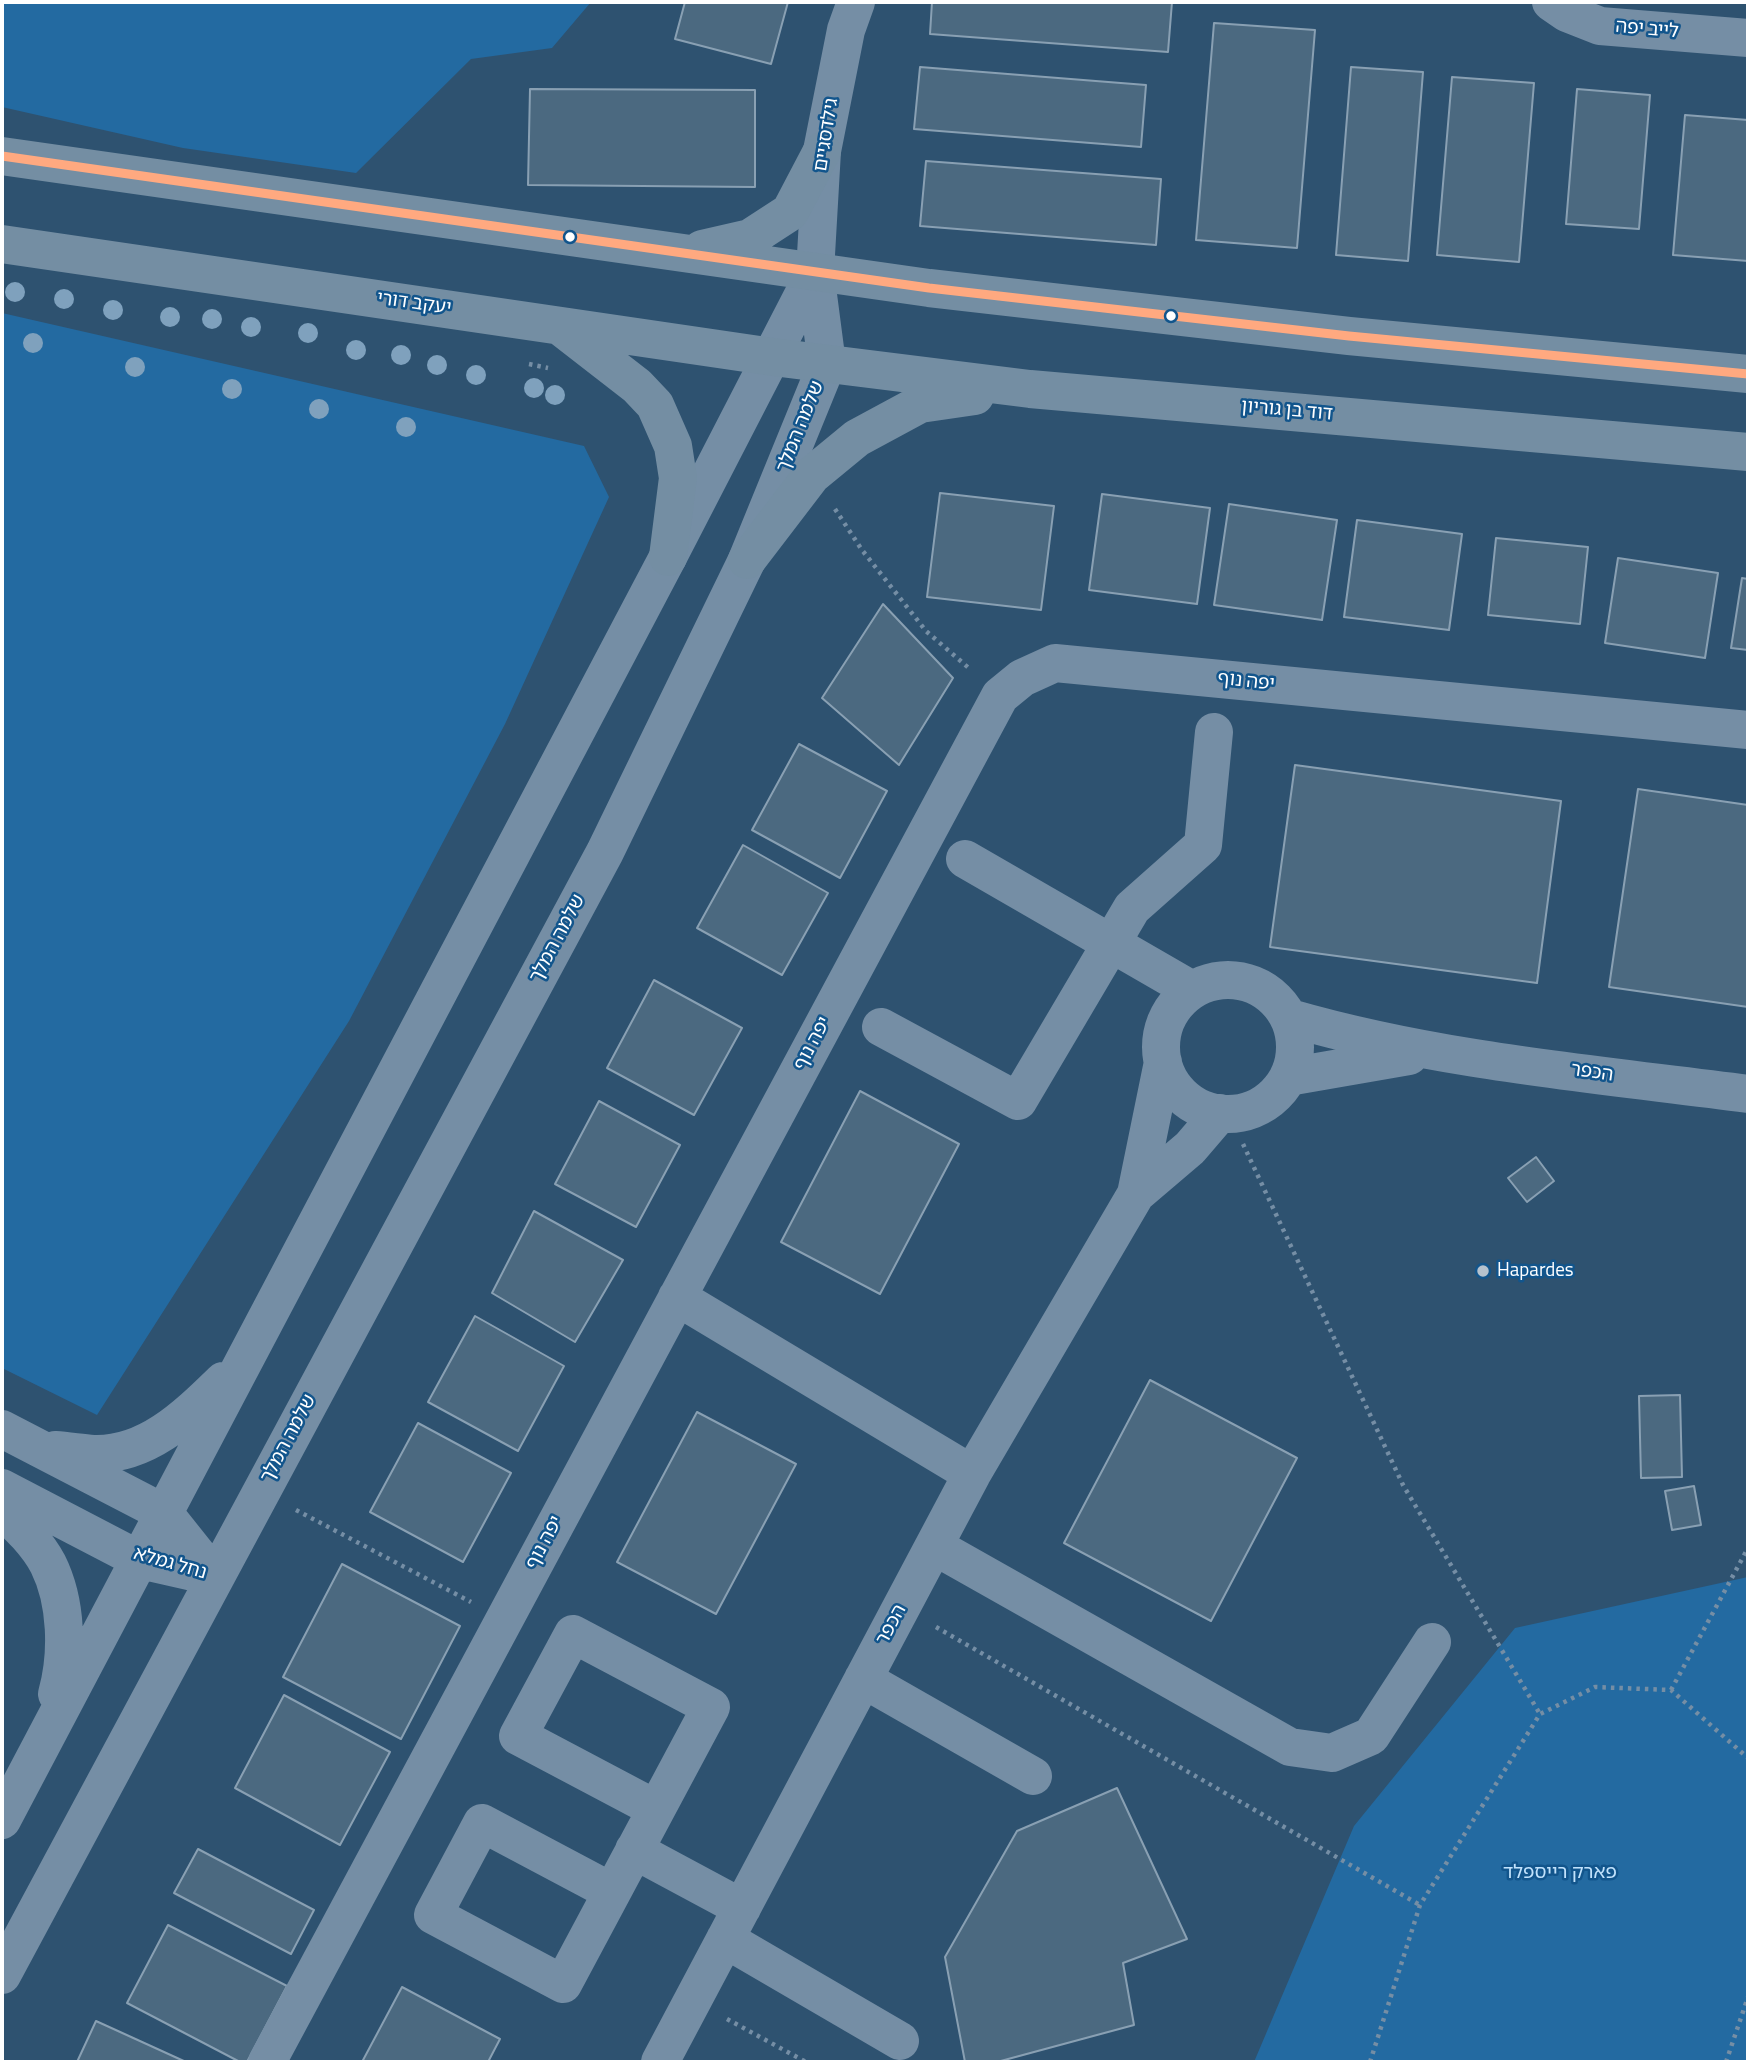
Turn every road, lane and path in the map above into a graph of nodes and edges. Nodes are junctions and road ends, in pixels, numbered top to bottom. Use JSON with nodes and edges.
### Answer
{"nodes":[{"id":1,"x":856,"y":2,"type":"edge"},
{"id":2,"x":1551,"y":2,"type":"edge"},
{"id":3,"x":1748,"y":38,"type":"edge"},
{"id":4,"x":822,"y":151,"type":"junction"},
{"id":5,"x":2,"y":156,"type":"edge"},
{"id":6,"x":2,"y":244,"type":"edge"},
{"id":7,"x":680,"y":253,"type":"junction"},
{"id":8,"x":815,"y":272,"type":"junction"},
{"id":9,"x":559,"y":326,"type":"junction"},
{"id":10,"x":773,"y":357,"type":"junction"},
{"id":11,"x":827,"y":364,"type":"junction"},
{"id":12,"x":1748,"y":374,"type":"edge"},
{"id":13,"x":1030,"y":389,"type":"junction"},
{"id":14,"x":1748,"y":452,"type":"edge"},
{"id":15,"x":812,"y":474,"type":"junction"},
{"id":16,"x":668,"y":557,"type":"junction"},
{"id":17,"x":747,"y":560,"type":"junction"},
{"id":18,"x":1000,"y":696,"type":"junction"},
{"id":19,"x":1748,"y":730,"type":"edge"},
{"id":20,"x":1214,"y":732,"type":"dead end"},
{"id":21,"x":965,"y":859,"type":"dead end"},
{"id":22,"x":1110,"y":944,"type":"junction"},
{"id":23,"x":1192,"y":989,"type":"junction"},
{"id":24,"x":1290,"y":1018,"type":"junction"},
{"id":25,"x":881,"y":1027,"type":"dead end"},
{"id":26,"x":1435,"y":1052,"type":"junction"},
{"id":27,"x":1163,"y":1062,"type":"junction"},
{"id":28,"x":1288,"y":1077,"type":"junction"},
{"id":29,"x":1748,"y":1094,"type":"edge"},
{"id":30,"x":1224,"y":1114,"type":"junction"},
{"id":31,"x":1136,"y":1194,"type":"junction"},
{"id":32,"x":677,"y":1297,"type":"junction"},
{"id":33,"x":245,"y":1361,"type":"junction"},
{"id":34,"x":2,"y":1429,"type":"edge"},
{"id":35,"x":40,"y":1448,"type":"junction"},
{"id":36,"x":972,"y":1474,"type":"junction"},
{"id":37,"x":2,"y":1488,"type":"edge"},
{"id":38,"x":261,"y":1491,"type":"junction"},
{"id":39,"x":2,"y":1510,"type":"edge"},
{"id":40,"x":164,"y":1513,"type":"junction"},
{"id":41,"x":934,"y":1546,"type":"junction"},
{"id":42,"x":1748,"y":1548,"type":"edge"},
{"id":43,"x":140,"y":1560,"type":"junction"},
{"id":44,"x":215,"y":1577,"type":"junction"},
{"id":45,"x":902,"y":1608,"type":"junction"},
{"id":46,"x":504,"y":1619,"type":"junction"},
{"id":47,"x":1432,"y":1642,"type":"dead end"},
{"id":48,"x":863,"y":1679,"type":"junction"},
{"id":49,"x":1671,"y":1690,"type":"junction"},
{"id":50,"x":1540,"y":1714,"type":"junction"},
{"id":51,"x":47,"y":1735,"type":"junction"},
{"id":52,"x":1748,"y":1757,"type":"edge"},
{"id":53,"x":1033,"y":1776,"type":"dead end"},
{"id":54,"x":656,"y":1809,"type":"junction"},
{"id":55,"x":2,"y":1820,"type":"edge"},
{"id":56,"x":634,"y":1850,"type":"junction"},
{"id":57,"x":612,"y":1892,"type":"junction"},
{"id":58,"x":1420,"y":1905,"type":"junction"},
{"id":59,"x":734,"y":1924,"type":"junction"},
{"id":60,"x":2,"y":1975,"type":"edge"},
{"id":61,"x":1748,"y":1997,"type":"edge"},
{"id":62,"x":692,"y":2000,"type":"junction"},
{"id":63,"x":900,"y":2041,"type":"dead end"},
{"id":64,"x":267,"y":2062,"type":"edge"},
{"id":65,"x":660,"y":2062,"type":"edge"},
{"id":66,"x":806,"y":2062,"type":"edge"},
{"id":67,"x":1370,"y":2062,"type":"edge"},
{"id":68,"x":1726,"y":2062,"type":"edge"}],
"edges":[{"from":1,"to":4,"type":"street","name":"גילדסגיים"},
{"from":2,"to":3,"type":"street","name":"לייב יפה"},
{"from":4,"to":7,"type":"main road"},
{"from":4,"to":8,"type":"street","name":"גילדסגיים"},
{"from":5,"to":7,"type":"main road"},
{"from":6,"to":9,"type":"main road","name":"יעקב דורי"},
{"from":7,"to":8,"type":"main road"},
{"from":8,"to":10,"type":"street"},
{"from":8,"to":11,"type":"street","name":"שלמה המלך"},
{"from":8,"to":12,"type":"main road"},
{"from":9,"to":10,"type":"main road","name":"יעקב דורי"},
{"from":9,"to":16,"type":"main road"},
{"from":10,"to":11,"type":"main road","name":"יעקב דורי"},
{"from":10,"to":16,"type":"street"},
{"from":11,"to":13,"type":"main road","name":"דוד בן גוריון"},
{"from":11,"to":17,"type":"street","name":"שלמה המלך"},
{"from":13,"to":14,"type":"main road","name":"דוד בן גוריון"},
{"from":13,"to":15,"type":"main road"},
{"from":15,"to":17,"type":"main road"},
{"from":15,"to":18,"type":"path"},
{"from":16,"to":33,"type":"street"},
{"from":17,"to":38,"type":"street","name":"שלמה המלך"},
{"from":18,"to":19,"type":"street","name":"יפה נוף"},
{"from":18,"to":32,"type":"street","name":"יפה נוף"},
{"from":20,"to":22,"type":"street"},
{"from":21,"to":22,"type":"street"},
{"from":22,"to":23,"type":"street"},
{"from":22,"to":25,"type":"street"},
{"from":23,"to":24,"type":"street"},
{"from":23,"to":27,"type":"street"},
{"from":24,"to":26,"type":"street","name":"הכפר"},
{"from":24,"to":28,"type":"street"},
{"from":26,"to":28,"type":"street","name":"הכפר"},
{"from":26,"to":29,"type":"street","name":"הכפר"},
{"from":27,"to":30,"type":"street"},
{"from":27,"to":31,"type":"street","name":"הכפר"},
{"from":28,"to":30,"type":"street"},
{"from":30,"to":31,"type":"street","name":"הכפר"},
{"from":30,"to":50,"type":"path"},
{"from":31,"to":36,"type":"street","name":"הכפר"},
{"from":32,"to":36,"type":"street"},
{"from":32,"to":46,"type":"street","name":"יפה נוף"},
{"from":33,"to":35,"type":"street"},
{"from":33,"to":40,"type":"street"},
{"from":34,"to":35,"type":"street","name":"נחל גמלא"},
{"from":35,"to":40,"type":"street","name":"נחל גמלא"},
{"from":36,"to":41,"type":"street","name":"הכפר"},
{"from":37,"to":43,"type":"street","name":"נחל גמלא"},
{"from":38,"to":44,"type":"street","name":"שלמה המלך"},
{"from":38,"to":46,"type":"path"},
{"from":39,"to":51,"type":"street"},
{"from":40,"to":43,"type":"street"},
{"from":40,"to":44,"type":"street","name":"נחל גמלא"},
{"from":41,"to":45,"type":"street","name":"הכפר"},
{"from":41,"to":47,"type":"street"},
{"from":42,"to":49,"type":"path"},
{"from":43,"to":44,"type":"street","name":"נחל גמלא"},
{"from":43,"to":51,"type":"street"},
{"from":44,"to":60,"type":"street","name":"שלמה המלך"},
{"from":45,"to":48,"type":"street","name":"הכפר"},
{"from":45,"to":58,"type":"path"},
{"from":46,"to":64,"type":"street","name":"יפה נוף"},
{"from":48,"to":53,"type":"street"},
{"from":48,"to":59,"type":"street","name":"הכפר"},
{"from":49,"to":50,"type":"path"},
{"from":49,"to":52,"type":"path"},
{"from":50,"to":58,"type":"path"},
{"from":51,"to":55,"type":"street"},
{"from":54,"to":54,"type":"street"},
{"from":54,"to":56,"type":"street"},
{"from":56,"to":57,"type":"street"},
{"from":56,"to":59,"type":"street"},
{"from":57,"to":57,"type":"street"},
{"from":58,"to":67,"type":"path"},
{"from":59,"to":62,"type":"street","name":"הכפר"},
{"from":59,"to":63,"type":"street"},
{"from":61,"to":68,"type":"path"},
{"from":62,"to":65,"type":"street","name":"הכפר"},
{"from":62,"to":66,"type":"path"}]}
